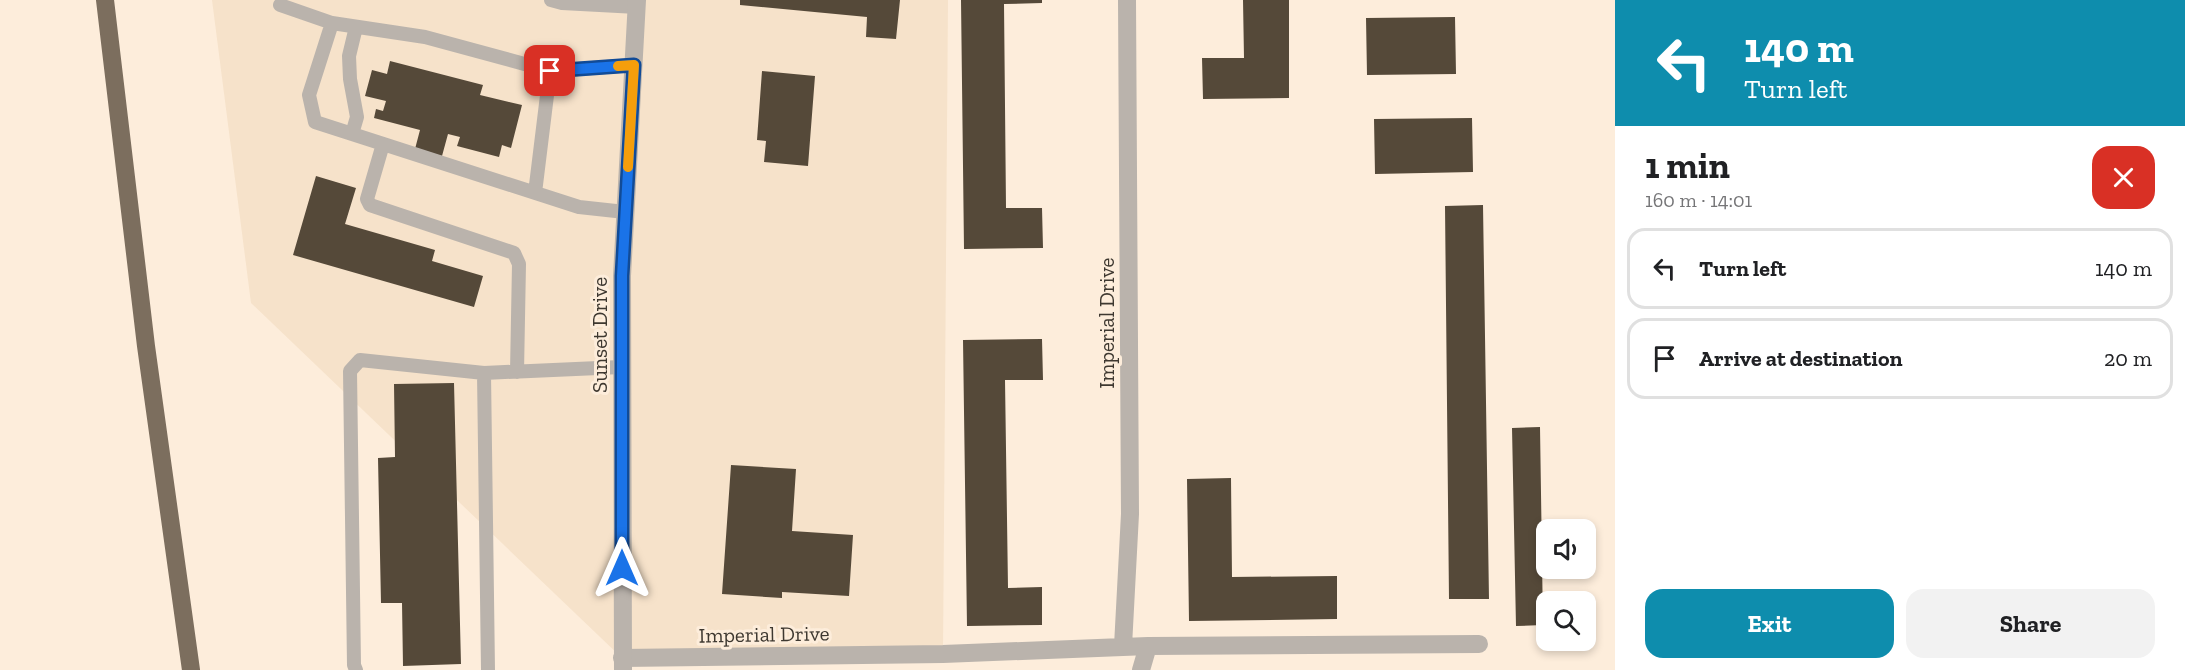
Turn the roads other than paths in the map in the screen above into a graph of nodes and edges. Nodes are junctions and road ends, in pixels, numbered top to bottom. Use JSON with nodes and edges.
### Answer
{"nodes":[{"id":1,"x":105,"y":0,"type":"edge"},
{"id":2,"x":551,"y":0,"type":"edge"},
{"id":3,"x":1127,"y":0,"type":"edge"},
{"id":4,"x":637,"y":3,"type":"edge"},
{"id":5,"x":280,"y":5,"type":"dead end"},
{"id":6,"x":332,"y":23,"type":"junction"},
{"id":7,"x":356,"y":27,"type":"junction"},
{"id":8,"x":634,"y":65,"type":"junction"},
{"id":9,"x":550,"y":71,"type":"junction"},
{"id":10,"x":352,"y":134,"type":"junction"},
{"id":11,"x":383,"y":144,"type":"junction"},
{"id":12,"x":536,"y":193,"type":"junction"},
{"id":13,"x":625,"y":212,"type":"junction"},
{"id":14,"x":621,"y":367,"type":"junction"},
{"id":15,"x":517,"y":372,"type":"junction"},
{"id":16,"x":484,"y":373,"type":"junction"},
{"id":17,"x":1479,"y":644,"type":"dead end"},
{"id":18,"x":1123,"y":646,"type":"junction"},
{"id":19,"x":1148,"y":646,"type":"junction"},
{"id":20,"x":733,"y":663,"type":"edge"},
{"id":21,"x":623,"y":664,"type":"edge"},
{"id":22,"x":191,"y":670,"type":"edge"},
{"id":23,"x":356,"y":670,"type":"edge"},
{"id":24,"x":488,"y":670,"type":"edge"},
{"id":25,"x":1141,"y":670,"type":"edge"}],
"edges":[{"from":1,"to":22,"type":"highway"},
{"from":2,"to":4,"type":"lane"},
{"from":3,"to":18,"type":"street","name":"Imperial Drive"},
{"from":4,"to":8,"type":"street","name":"Sunset Drive"},
{"from":5,"to":6,"type":"lane"},
{"from":6,"to":7,"type":"lane"},
{"from":6,"to":10,"type":"lane"},
{"from":7,"to":9,"type":"lane"},
{"from":7,"to":10,"type":"lane"},
{"from":8,"to":9,"type":"lane"},
{"from":8,"to":13,"type":"street","name":"Sunset Drive"},
{"from":9,"to":12,"type":"lane"},
{"from":10,"to":11,"type":"lane"},
{"from":11,"to":12,"type":"lane"},
{"from":11,"to":15,"type":"lane"},
{"from":12,"to":13,"type":"lane"},
{"from":13,"to":14,"type":"street","name":"Sunset Drive"},
{"from":14,"to":15,"type":"lane"},
{"from":14,"to":21,"type":"street","name":"Sunset Drive"},
{"from":15,"to":16,"type":"lane"},
{"from":16,"to":23,"type":"lane"},
{"from":16,"to":24,"type":"lane"},
{"from":17,"to":19,"type":"street","name":"Imperial Drive"},
{"from":18,"to":19,"type":"street","name":"Imperial Drive"},
{"from":18,"to":20,"type":"street","name":"Imperial Drive"},
{"from":19,"to":25,"type":"street"},
{"from":20,"to":21,"type":"street","name":"Imperial Drive"}]}
